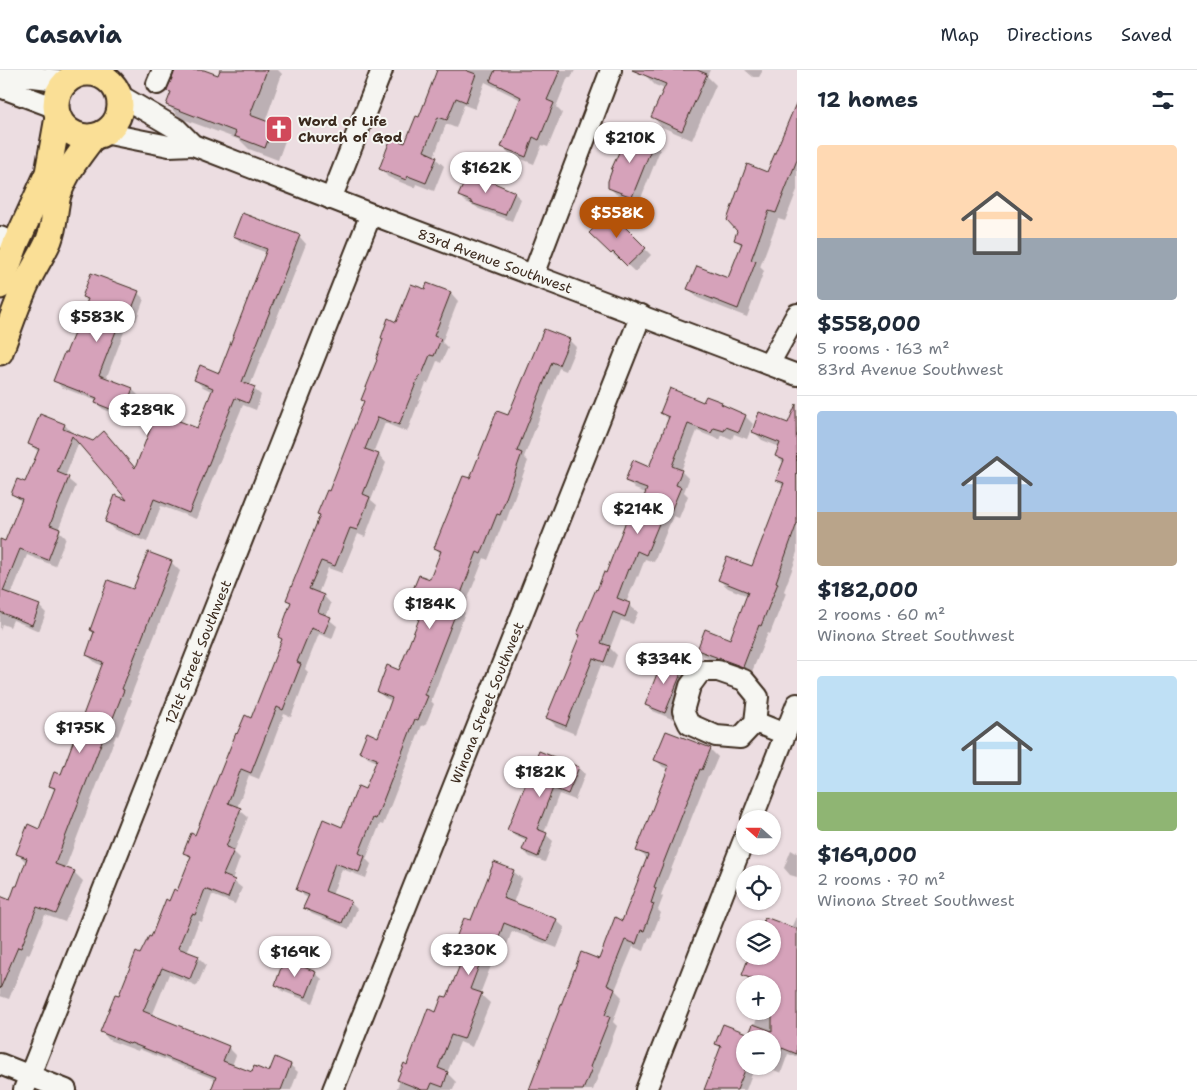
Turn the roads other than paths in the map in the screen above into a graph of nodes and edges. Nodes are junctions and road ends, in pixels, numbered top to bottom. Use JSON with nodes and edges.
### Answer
{"nodes":[{"id":1,"x":382,"y":70,"type":"edge"},
{"id":2,"x":611,"y":70,"type":"edge"},
{"id":3,"x":0,"y":73,"type":"edge"},
{"id":4,"x":73,"y":75,"type":"edge"},
{"id":5,"x":117,"y":83,"type":"edge"},
{"id":6,"x":0,"y":87,"type":"edge"},
{"id":7,"x":57,"y":112,"type":"junction"},
{"id":8,"x":99,"y":135,"type":"junction"},
{"id":9,"x":193,"y":145,"type":"junction"},
{"id":10,"x":331,"y":199,"type":"junction"},
{"id":11,"x":371,"y":214,"type":"junction"},
{"id":12,"x":8,"y":240,"type":"edge"},
{"id":13,"x":533,"y":275,"type":"junction"},
{"id":14,"x":0,"y":286,"type":"edge"},
{"id":15,"x":797,"y":314,"type":"edge"},
{"id":16,"x":641,"y":315,"type":"junction"},
{"id":17,"x":0,"y":352,"type":"edge"},
{"id":18,"x":769,"y":364,"type":"junction"},
{"id":19,"x":797,"y":375,"type":"edge"},
{"id":20,"x":797,"y":704,"type":"edge"},
{"id":21,"x":754,"y":722,"type":"dead end"},
{"id":22,"x":785,"y":734,"type":"junction"},
{"id":23,"x":755,"y":810,"type":"edge"},
{"id":24,"x":738,"y":855,"type":"edge"},
{"id":25,"x":0,"y":1064,"type":"edge"},
{"id":26,"x":27,"y":1083,"type":"edge"},
{"id":27,"x":66,"y":1090,"type":"edge"},
{"id":28,"x":333,"y":1090,"type":"edge"},
{"id":29,"x":646,"y":1090,"type":"edge"}],
"edges":[{"from":1,"to":10,"type":"street"},
{"from":2,"to":13,"type":"street"},
{"from":3,"to":4,"type":"street"},
{"from":4,"to":5,"type":"main road"},
{"from":4,"to":7,"type":"main road"},
{"from":5,"to":8,"type":"main road"},
{"from":5,"to":9,"type":"street","name":"83rd Avenue Southwest"},
{"from":6,"to":7,"type":"street"},
{"from":7,"to":8,"type":"main road"},
{"from":7,"to":12,"type":"main road"},
{"from":8,"to":9,"type":"street","name":"83rd Avenue Southwest"},
{"from":8,"to":17,"type":"main road"},
{"from":9,"to":10,"type":"street","name":"83rd Avenue Southwest"},
{"from":10,"to":11,"type":"street","name":"83rd Avenue Southwest"},
{"from":11,"to":13,"type":"street","name":"83rd Avenue Southwest"},
{"from":11,"to":26,"type":"street","name":"121st Street Southwest"},
{"from":12,"to":14,"type":"main road"},
{"from":13,"to":16,"type":"street","name":"83rd Avenue Southwest"},
{"from":15,"to":18,"type":"street"},
{"from":16,"to":18,"type":"street","name":"83rd Avenue Southwest"},
{"from":16,"to":28,"type":"street","name":"Winona Street Southwest"},
{"from":18,"to":19,"type":"street","name":"83rd Avenue Southwest"},
{"from":20,"to":22,"type":"street"},
{"from":21,"to":22,"type":"street"},
{"from":22,"to":23,"type":"street"},
{"from":24,"to":29,"type":"street"},
{"from":25,"to":26,"type":"street"},
{"from":26,"to":27,"type":"street"}]}
